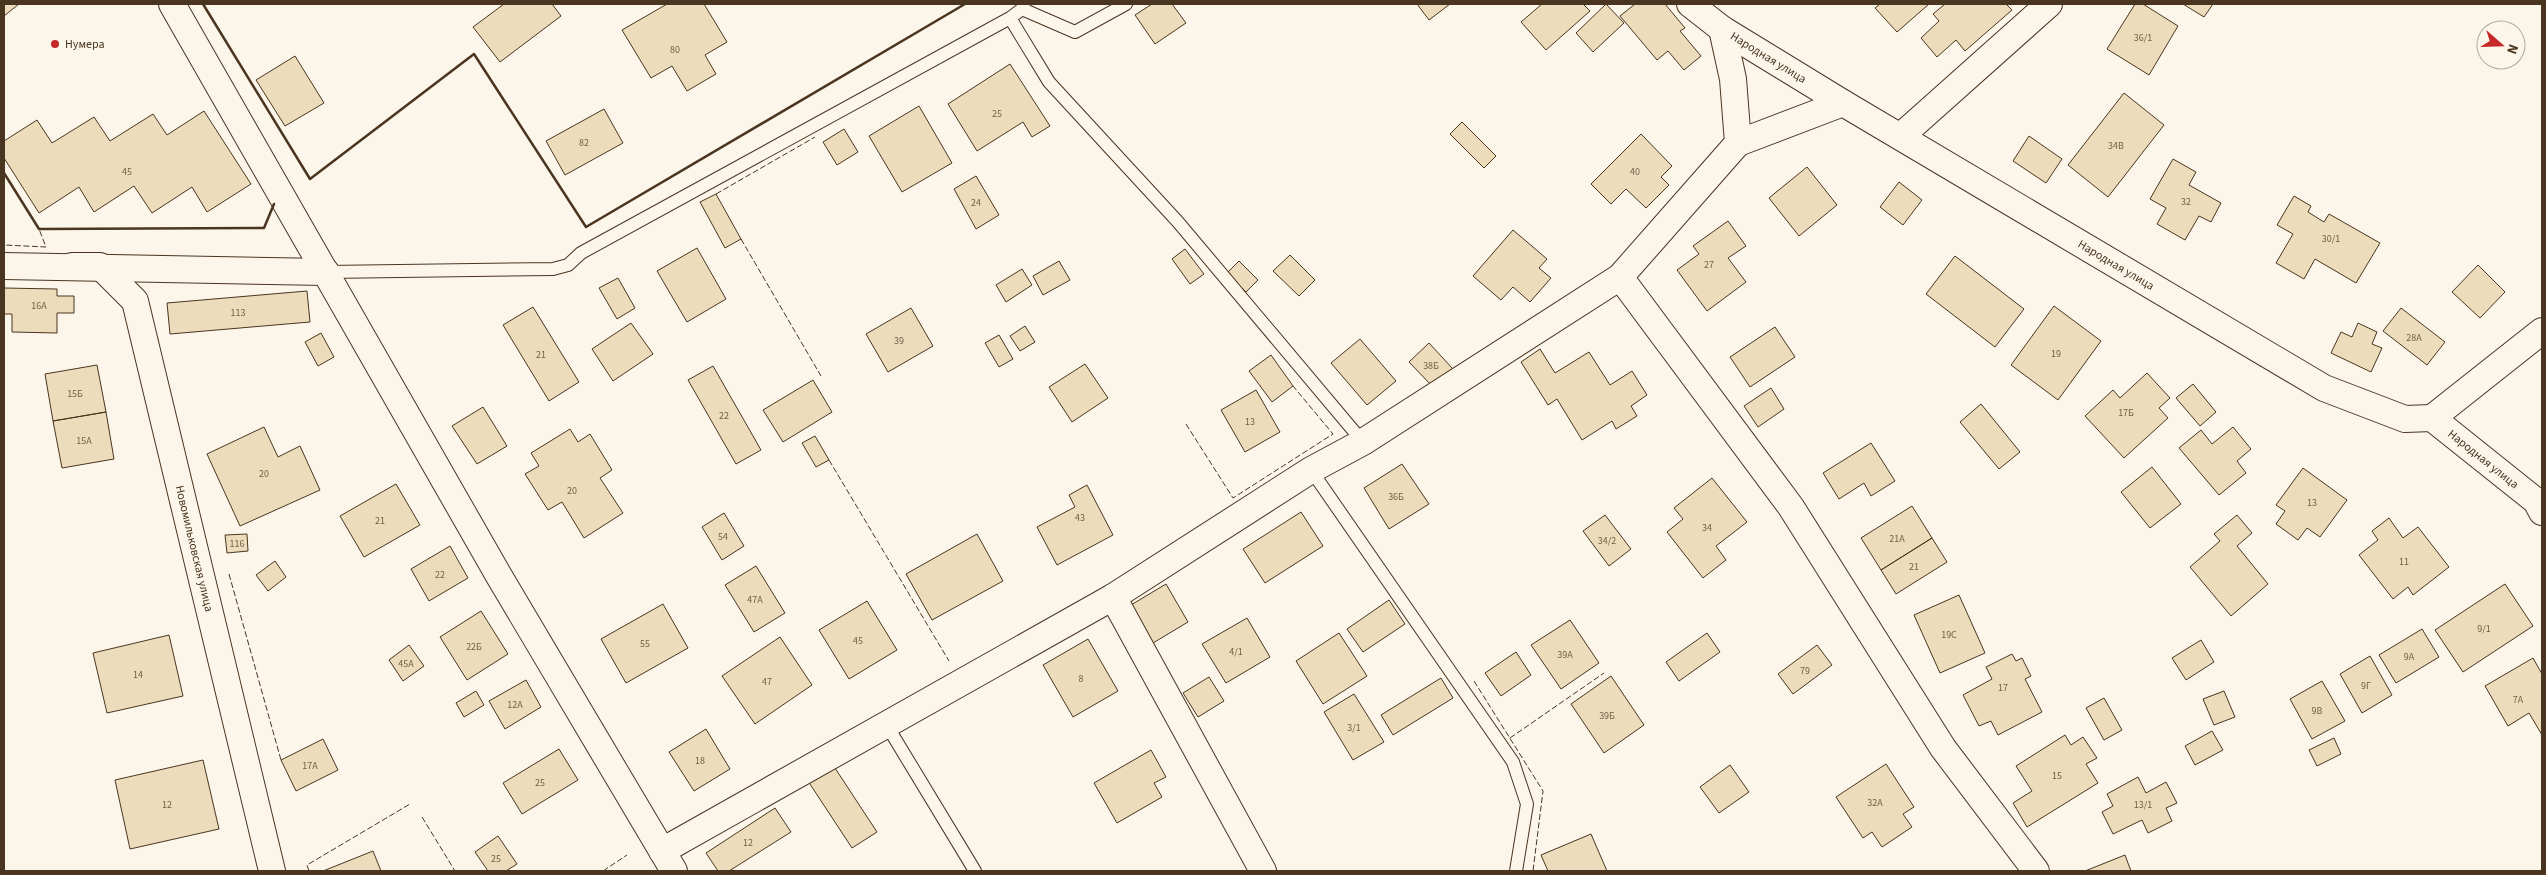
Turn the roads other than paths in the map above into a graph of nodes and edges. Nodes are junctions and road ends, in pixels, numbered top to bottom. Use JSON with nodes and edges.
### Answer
{"nodes":[{"id":1,"x":172,"y":4,"type":"edge"},
{"id":2,"x":1126,"y":4,"type":"edge"},
{"id":3,"x":1690,"y":4,"type":"edge"},
{"id":4,"x":2049,"y":4,"type":"edge"},
{"id":5,"x":1023,"y":6,"type":"edge"},
{"id":6,"x":1010,"y":18,"type":"junction"},
{"id":7,"x":1722,"y":29,"type":"junction"},
{"id":8,"x":1843,"y":103,"type":"junction"},
{"id":9,"x":1901,"y":136,"type":"junction"},
{"id":10,"x":1738,"y":143,"type":"junction"},
{"id":11,"x":4,"y":266,"type":"edge"},
{"id":12,"x":72,"y":266,"type":"junction"},
{"id":13,"x":326,"y":272,"type":"junction"},
{"id":14,"x":1620,"y":277,"type":"junction"},
{"id":15,"x":2542,"y":331,"type":"edge"},
{"id":16,"x":2432,"y":418,"type":"junction"},
{"id":17,"x":1363,"y":442,"type":"junction"},
{"id":18,"x":1311,"y":470,"type":"junction"},
{"id":19,"x":2542,"y":512,"type":"edge"},
{"id":20,"x":1113,"y":597,"type":"junction"},
{"id":21,"x":886,"y":724,"type":"junction"},
{"id":22,"x":668,"y":861,"type":"edge"},
{"id":23,"x":272,"y":871,"type":"edge"},
{"id":24,"x":975,"y":871,"type":"edge"},
{"id":25,"x":1263,"y":871,"type":"edge"},
{"id":26,"x":1516,"y":871,"type":"edge"},
{"id":27,"x":2036,"y":871,"type":"edge"}],
"edges":[{"from":1,"to":13,"type":"street"},
{"from":2,"to":5,"type":"lane"},
{"from":3,"to":7,"type":"street","name":"Народная улица"},
{"from":4,"to":9,"type":"street"},
{"from":5,"to":6,"type":"lane"},
{"from":6,"to":13,"type":"lane"},
{"from":6,"to":17,"type":"lane"},
{"from":7,"to":8,"type":"street","name":"Народная улица"},
{"from":7,"to":10,"type":"street"},
{"from":8,"to":9,"type":"street","name":"Народная улица"},
{"from":8,"to":10,"type":"street"},
{"from":9,"to":16,"type":"street","name":"Народная улица"},
{"from":10,"to":14,"type":"street"},
{"from":11,"to":12,"type":"street"},
{"from":12,"to":13,"type":"street"},
{"from":12,"to":23,"type":"street","name":"Новомильковская улица"},
{"from":13,"to":22,"type":"street"},
{"from":14,"to":17,"type":"street"},
{"from":14,"to":27,"type":"street"},
{"from":15,"to":16,"type":"street"},
{"from":16,"to":19,"type":"street","name":"Народная улица"},
{"from":17,"to":18,"type":"street"},
{"from":18,"to":20,"type":"street"},
{"from":18,"to":26,"type":"lane"},
{"from":20,"to":21,"type":"street"},
{"from":20,"to":25,"type":"street"},
{"from":21,"to":22,"type":"street"},
{"from":21,"to":24,"type":"lane"}]}
